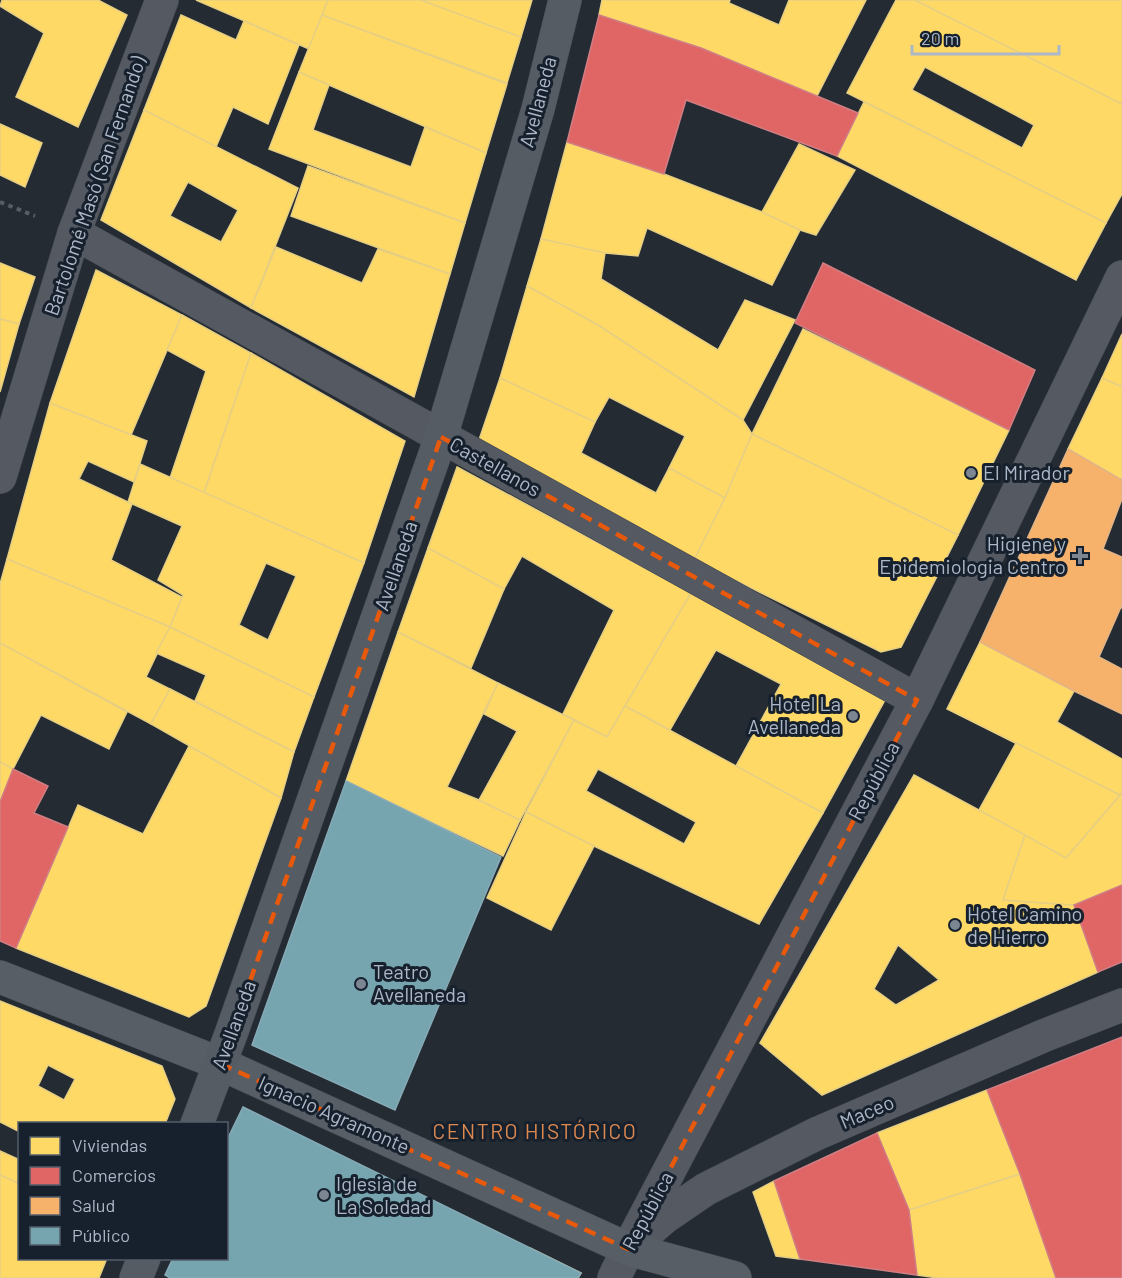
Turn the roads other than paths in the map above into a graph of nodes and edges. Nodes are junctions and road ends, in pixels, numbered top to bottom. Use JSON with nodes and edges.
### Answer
{"nodes":[{"id":1,"x":565,"y":0,"type":"edge"},
{"id":2,"x":156,"y":2,"type":"edge"},
{"id":3,"x":74,"y":233,"type":"junction"},
{"id":4,"x":1122,"y":277,"type":"edge"},
{"id":5,"x":441,"y":437,"type":"junction"},
{"id":6,"x":0,"y":477,"type":"edge"},
{"id":7,"x":917,"y":700,"type":"junction"},
{"id":8,"x":0,"y":977,"type":"edge"},
{"id":9,"x":1122,"y":1005,"type":"edge"},
{"id":10,"x":220,"y":1064,"type":"junction"},
{"id":11,"x":198,"y":1122,"type":"edge"},
{"id":12,"x":628,"y":1249,"type":"junction"},
{"id":13,"x":143,"y":1260,"type":"edge"},
{"id":14,"x":136,"y":1278,"type":"edge"},
{"id":15,"x":614,"y":1278,"type":"edge"},
{"id":16,"x":735,"y":1278,"type":"edge"}],
"edges":[{"from":1,"to":5,"type":"main road","name":"Avellaneda"},
{"from":2,"to":3,"type":"street","name":"Bartolomé Masó (San Fernando)"},
{"from":3,"to":5,"type":"street","name":"Castellanos"},
{"from":3,"to":6,"type":"street","name":"Bartolomé Masó (San Fernando)"},
{"from":4,"to":7,"type":"street","name":"República"},
{"from":5,"to":7,"type":"street","name":"Castellanos"},
{"from":5,"to":10,"type":"main road","name":"Avellaneda"},
{"from":7,"to":12,"type":"street","name":"República"},
{"from":8,"to":10,"type":"main road","name":"Ignacio Agramonte"},
{"from":9,"to":12,"type":"street","name":"Maceo"},
{"from":10,"to":11,"type":"main road","name":"Avellaneda"},
{"from":10,"to":12,"type":"main road","name":"Ignacio Agramonte"},
{"from":12,"to":15,"type":"street","name":"República"},
{"from":12,"to":16,"type":"main road","name":"Ignacio Agramonte"},
{"from":13,"to":14,"type":"main road"}]}
